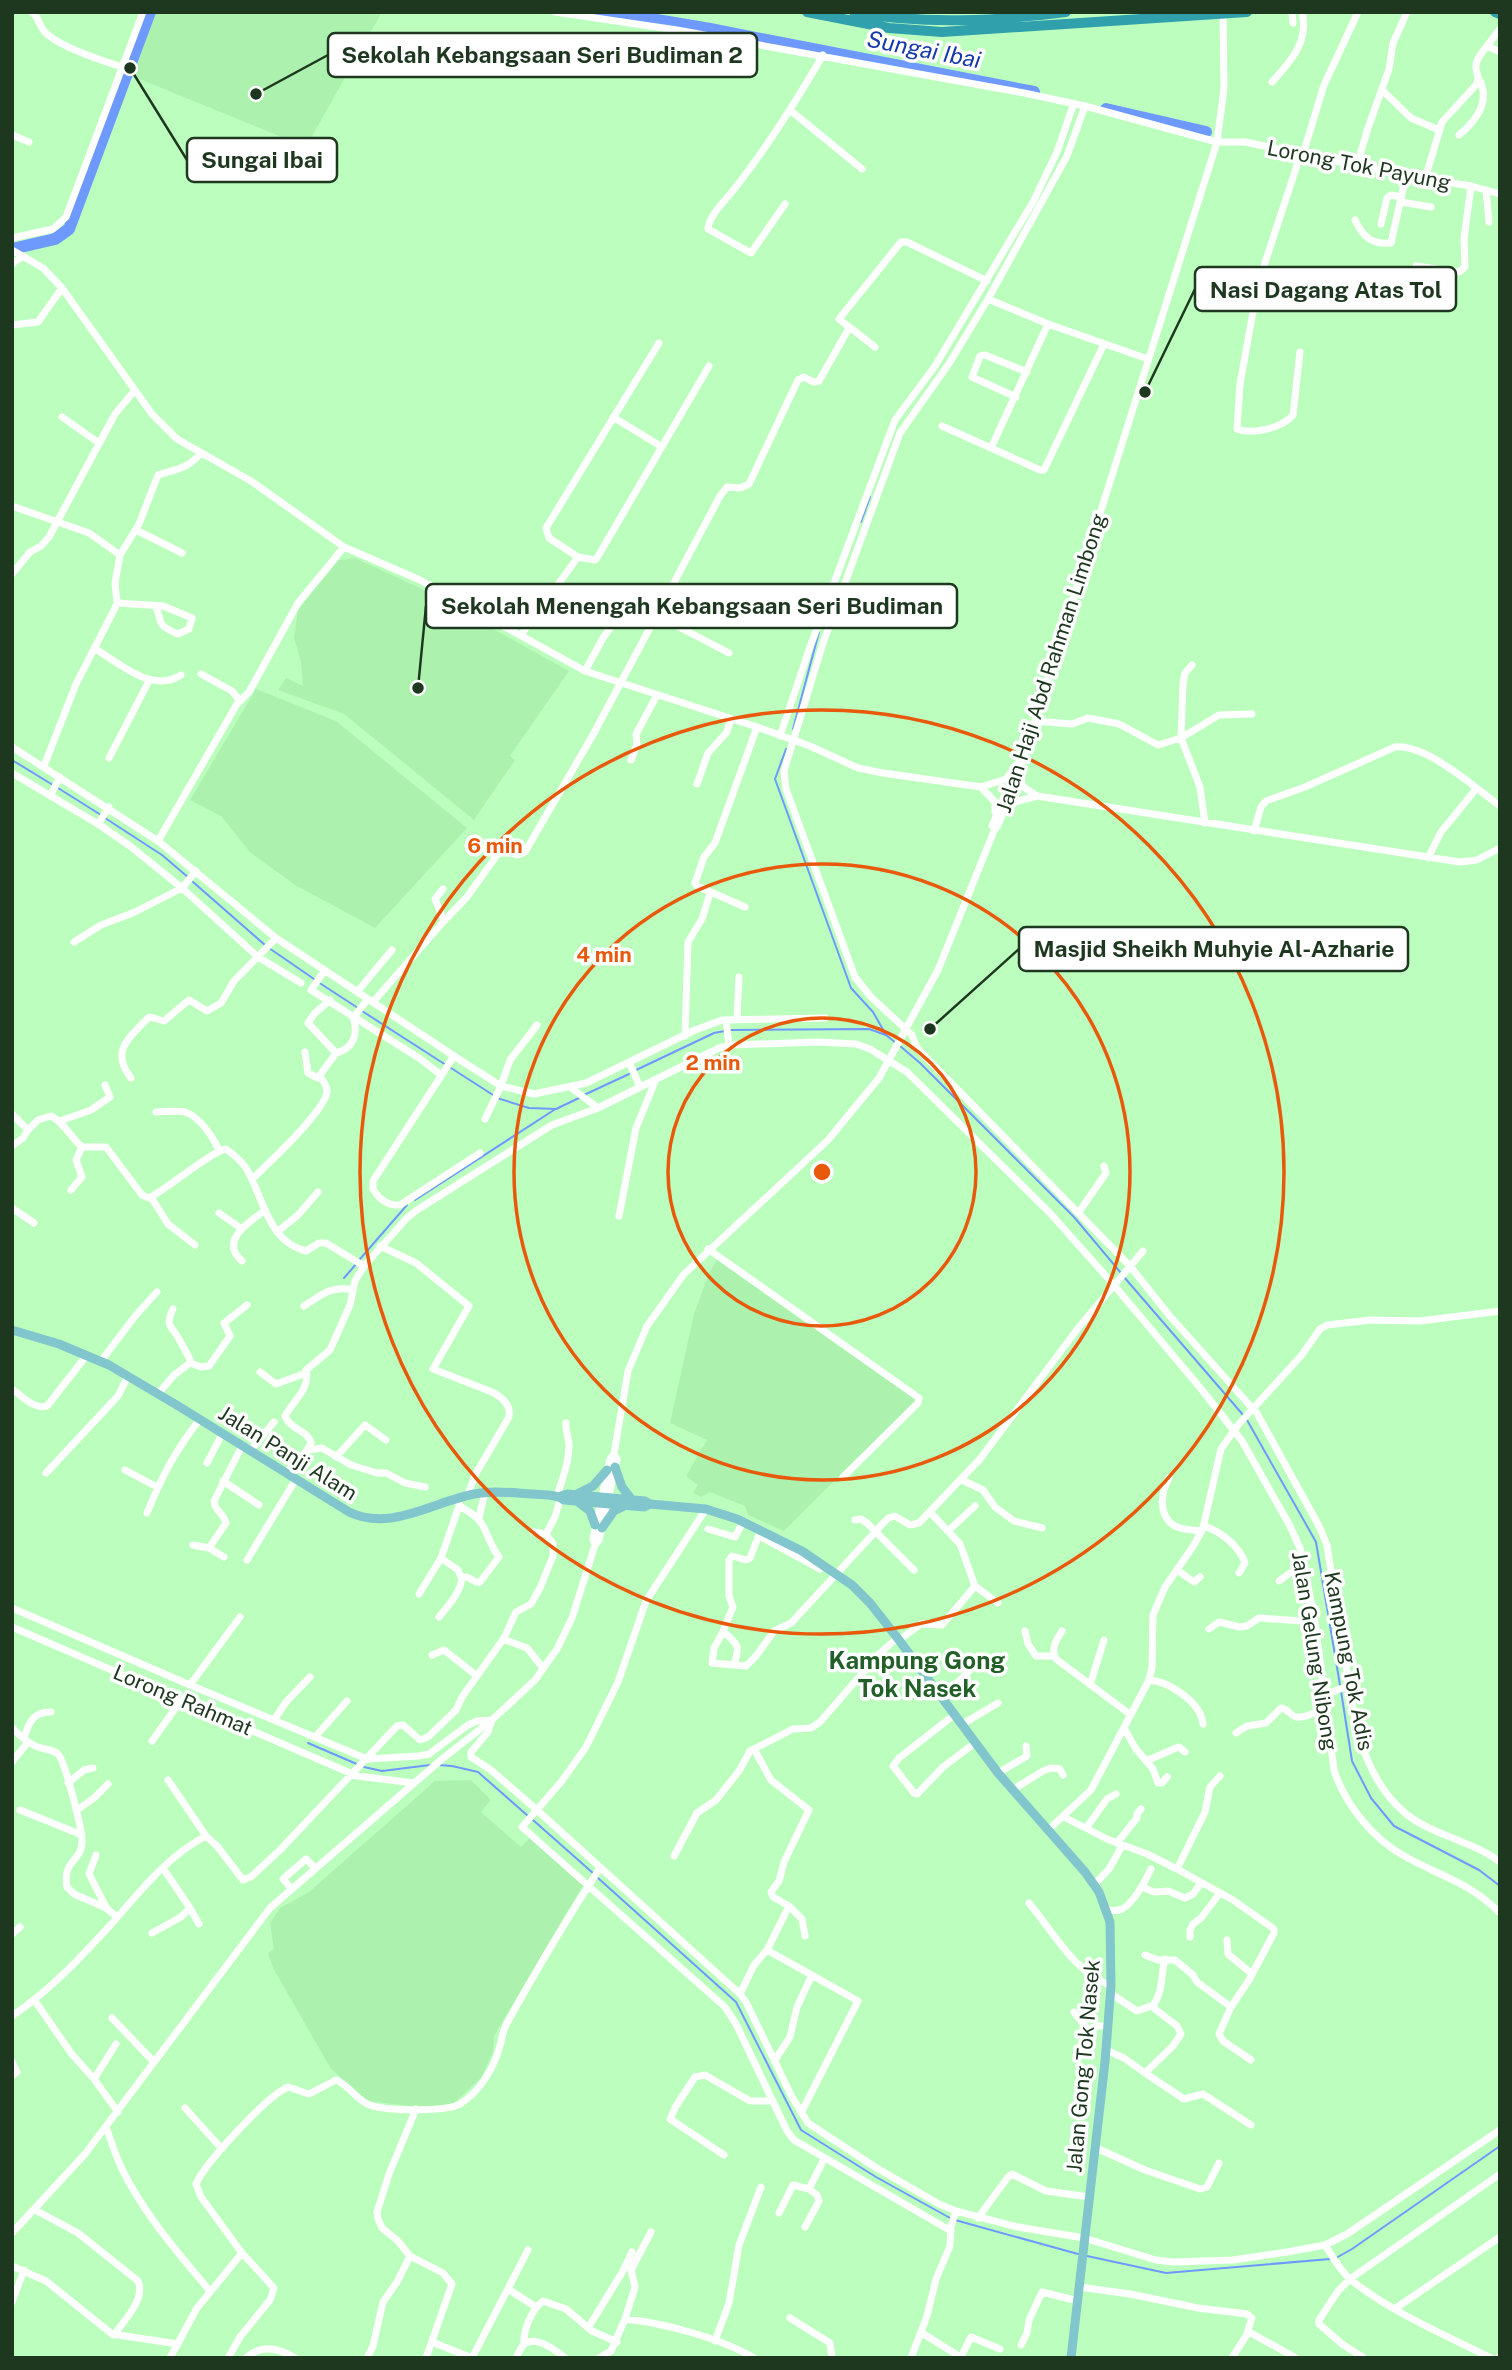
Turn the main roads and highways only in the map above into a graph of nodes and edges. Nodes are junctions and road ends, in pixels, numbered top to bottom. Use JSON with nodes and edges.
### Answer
{"nodes":[{"id":1,"x":807,"y":12,"type":"edge"},
{"id":2,"x":854,"y":12,"type":"edge"},
{"id":3,"x":1066,"y":12,"type":"edge"},
{"id":4,"x":1247,"y":12,"type":"edge"},
{"id":5,"x":1495,"y":12,"type":"edge"},
{"id":6,"x":1500,"y":14,"type":"edge"},
{"id":7,"x":1108,"y":17,"type":"edge"},
{"id":8,"x":12,"y":1330,"type":"edge"},
{"id":9,"x":576,"y":1498,"type":"junction"},
{"id":10,"x":629,"y":1503,"type":"junction"},
{"id":11,"x":1072,"y":2358,"type":"edge"}],
"edges":[{"from":1,"to":7,"type":"highway"},
{"from":2,"to":3,"type":"highway"},
{"from":4,"to":7,"type":"highway"},
{"from":5,"to":6,"type":"highway"},
{"from":8,"to":9,"type":"main road","name":"Jalan Panji Alam"},
{"from":9,"to":10,"type":"main road","name":"Jalan Panji Alam"},
{"from":9,"to":10,"type":"main road"},
{"from":9,"to":10,"type":"main road"},
{"from":10,"to":11,"type":"main road","name":"Jalan Gong Tok Nasek"}]}
